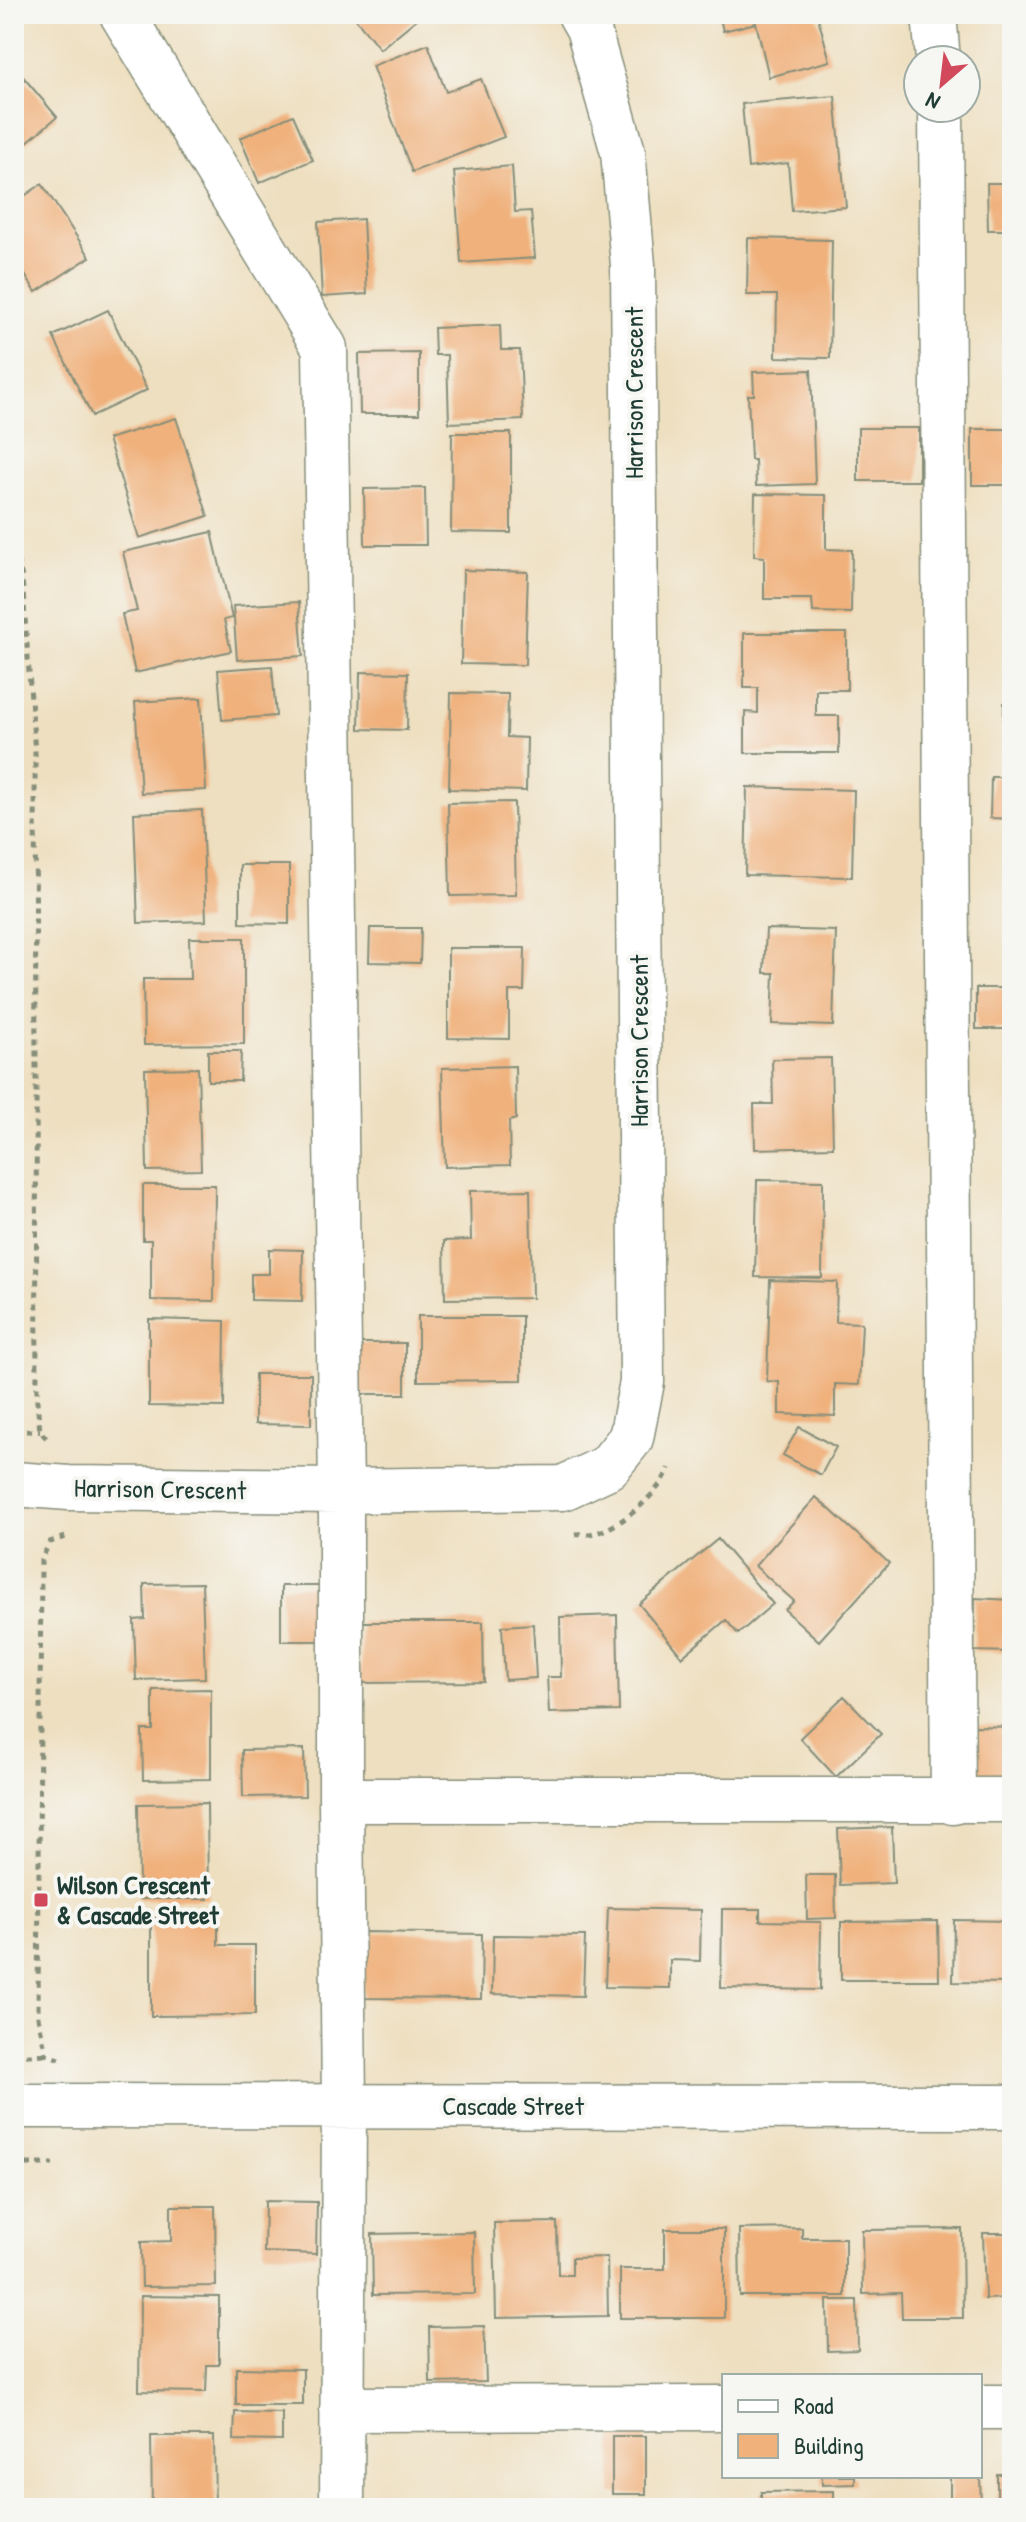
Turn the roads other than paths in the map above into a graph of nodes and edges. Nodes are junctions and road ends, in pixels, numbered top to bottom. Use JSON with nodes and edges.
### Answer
{"nodes":[{"id":1,"x":122,"y":14,"type":"edge"},
{"id":2,"x":580,"y":14,"type":"edge"},
{"id":3,"x":934,"y":14,"type":"edge"},
{"id":4,"x":937,"y":44,"type":"edge"},
{"id":5,"x":941,"y":124,"type":"edge"},
{"id":6,"x":14,"y":1484,"type":"edge"},
{"id":7,"x":341,"y":1491,"type":"junction"},
{"id":8,"x":341,"y":1800,"type":"junction"},
{"id":9,"x":1012,"y":1800,"type":"edge"},
{"id":10,"x":953,"y":1802,"type":"junction"},
{"id":11,"x":14,"y":2106,"type":"edge"},
{"id":12,"x":344,"y":2106,"type":"junction"},
{"id":13,"x":1012,"y":2107,"type":"edge"},
{"id":14,"x":982,"y":2407,"type":"edge"},
{"id":15,"x":1012,"y":2407,"type":"edge"},
{"id":16,"x":722,"y":2408,"type":"edge"},
{"id":17,"x":342,"y":2409,"type":"junction"},
{"id":18,"x":342,"y":2508,"type":"edge"}],
"edges":[{"from":1,"to":7,"type":"street"},
{"from":2,"to":7,"type":"street","name":"Harrison Crescent"},
{"from":3,"to":4,"type":"street"},
{"from":5,"to":10,"type":"street"},
{"from":6,"to":7,"type":"street","name":"Harrison Crescent"},
{"from":7,"to":8,"type":"street"},
{"from":8,"to":10,"type":"street"},
{"from":8,"to":12,"type":"street"},
{"from":9,"to":10,"type":"street"},
{"from":11,"to":12,"type":"street","name":"Cascade Street"},
{"from":12,"to":13,"type":"street","name":"Cascade Street"},
{"from":12,"to":17,"type":"street"},
{"from":14,"to":15,"type":"street"},
{"from":16,"to":17,"type":"street"},
{"from":17,"to":18,"type":"street"}]}
